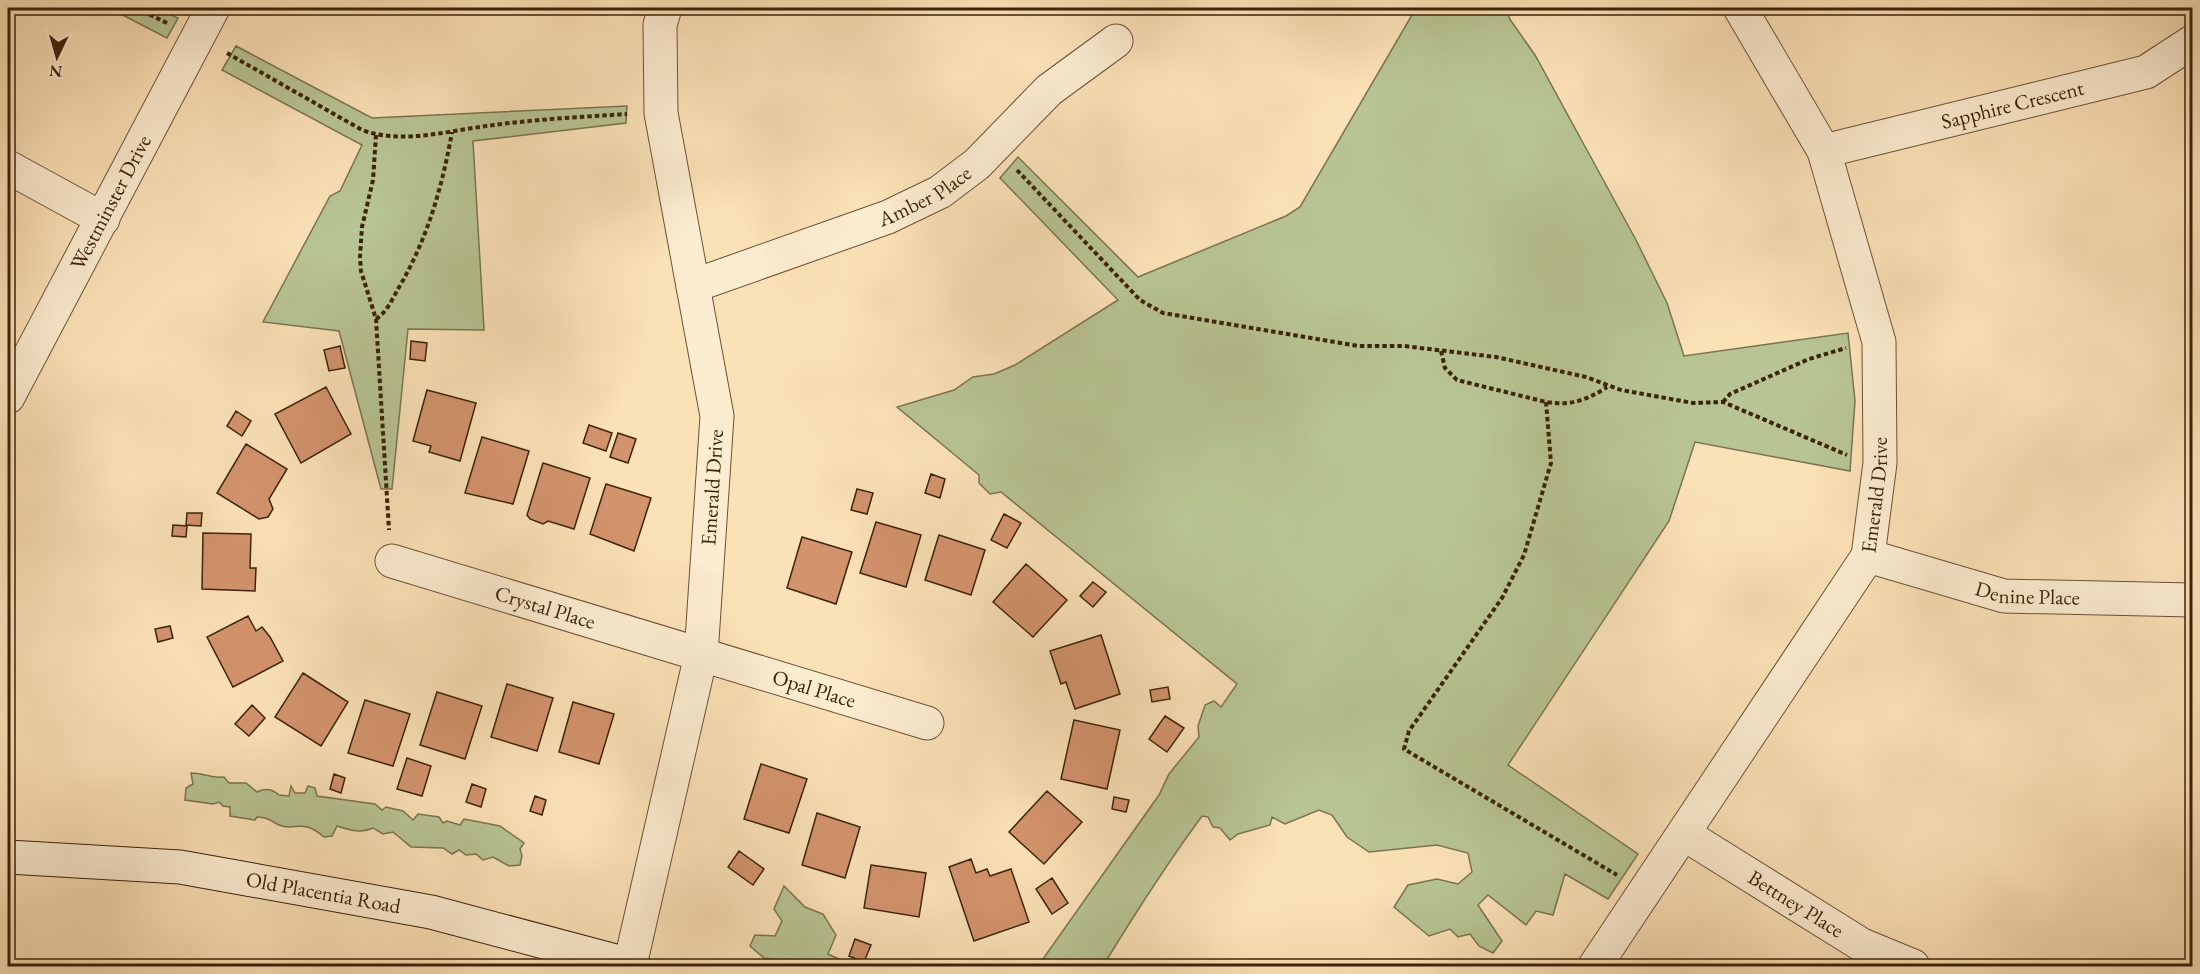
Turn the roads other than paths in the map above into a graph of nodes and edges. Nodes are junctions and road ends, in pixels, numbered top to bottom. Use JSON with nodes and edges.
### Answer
{"nodes":[{"id":1,"x":213,"y":8,"type":"edge"},
{"id":2,"x":664,"y":8,"type":"edge"},
{"id":3,"x":1740,"y":8,"type":"edge"},
{"id":4,"x":1116,"y":41,"type":"dead end"},
{"id":5,"x":2193,"y":42,"type":"edge"},
{"id":6,"x":1824,"y":151,"type":"junction"},
{"id":7,"x":8,"y":167,"type":"edge"},
{"id":8,"x":103,"y":219,"type":"junction"},
{"id":9,"x":693,"y":286,"type":"junction"},
{"id":10,"x":8,"y":397,"type":"edge"},
{"id":11,"x":1868,"y":556,"type":"junction"},
{"id":12,"x":392,"y":561,"type":"road end"},
{"id":13,"x":2193,"y":600,"type":"edge"},
{"id":14,"x":700,"y":655,"type":"junction"},
{"id":15,"x":927,"y":723,"type":"dead end"},
{"id":16,"x":1684,"y":834,"type":"junction"},
{"id":17,"x":8,"y":857,"type":"edge"},
{"id":18,"x":632,"y":966,"type":"edge"},
{"id":19,"x":1595,"y":966,"type":"edge"},
{"id":20,"x":1913,"y":966,"type":"edge"}],
"edges":[{"from":1,"to":8,"type":"street","name":"Westminster Drive"},
{"from":2,"to":9,"type":"street","name":"Emerald Drive"},
{"from":3,"to":6,"type":"street","name":"Emerald Drive"},
{"from":4,"to":9,"type":"street","name":"Amber Place"},
{"from":5,"to":6,"type":"street","name":"Sapphire Crescent"},
{"from":6,"to":11,"type":"street","name":"Emerald Drive"},
{"from":7,"to":8,"type":"street"},
{"from":8,"to":10,"type":"street","name":"Westminster Drive"},
{"from":9,"to":14,"type":"street","name":"Emerald Drive"},
{"from":11,"to":13,"type":"street","name":"Denine Place"},
{"from":11,"to":16,"type":"street","name":"Emerald Drive"},
{"from":12,"to":14,"type":"street","name":"Crystal Place"},
{"from":14,"to":15,"type":"street","name":"Opal Place"},
{"from":14,"to":18,"type":"street","name":"Emerald Drive"},
{"from":16,"to":19,"type":"street","name":"Emerald Drive"},
{"from":16,"to":20,"type":"street","name":"Bettney Place"},
{"from":17,"to":18,"type":"street","name":"Old Placentia Road"}]}
